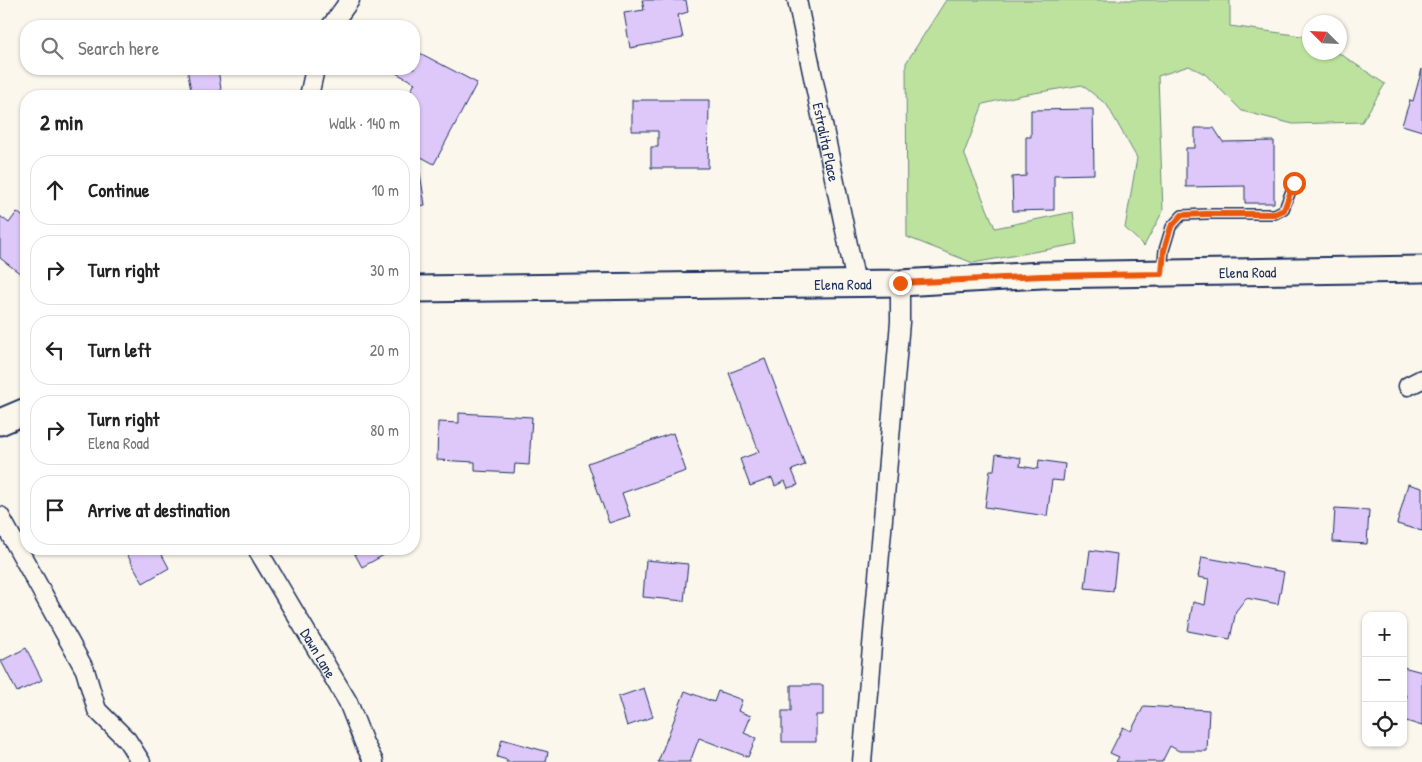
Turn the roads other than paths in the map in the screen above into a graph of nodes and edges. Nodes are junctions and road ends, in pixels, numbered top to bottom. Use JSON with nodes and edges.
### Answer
{"nodes":[{"id":1,"x":350,"y":0,"type":"edge"},
{"id":2,"x":797,"y":0,"type":"edge"},
{"id":3,"x":335,"y":20,"type":"edge"},
{"id":4,"x":314,"y":75,"type":"edge"},
{"id":5,"x":310,"y":90,"type":"edge"},
{"id":6,"x":1294,"y":183,"type":"dead end"},
{"id":7,"x":1422,"y":268,"type":"edge"},
{"id":8,"x":1162,"y":274,"type":"junction"},
{"id":9,"x":856,"y":283,"type":"junction"},
{"id":10,"x":900,"y":283,"type":"junction"},
{"id":11,"x":420,"y":289,"type":"edge"},
{"id":12,"x":20,"y":414,"type":"edge"},
{"id":13,"x":0,"y":422,"type":"edge"},
{"id":14,"x":0,"y":516,"type":"edge"},
{"id":15,"x":20,"y":552,"type":"edge"},
{"id":16,"x":22,"y":555,"type":"edge"},
{"id":17,"x":261,"y":555,"type":"edge"},
{"id":18,"x":141,"y":762,"type":"edge"},
{"id":19,"x":374,"y":762,"type":"edge"},
{"id":20,"x":862,"y":762,"type":"edge"}],
"edges":[{"from":1,"to":3,"type":"street"},
{"from":2,"to":9,"type":"street","name":"Estralita Place"},
{"from":4,"to":5,"type":"street"},
{"from":6,"to":8,"type":"lane"},
{"from":7,"to":8,"type":"street","name":"Elena Road"},
{"from":8,"to":10,"type":"street","name":"Elena Road"},
{"from":9,"to":10,"type":"street","name":"Elena Road"},
{"from":9,"to":11,"type":"street","name":"Elena Road"},
{"from":10,"to":20,"type":"street"},
{"from":12,"to":13,"type":"street"},
{"from":14,"to":15,"type":"street"},
{"from":16,"to":18,"type":"street"},
{"from":17,"to":19,"type":"street","name":"Dawn Lane"}]}
